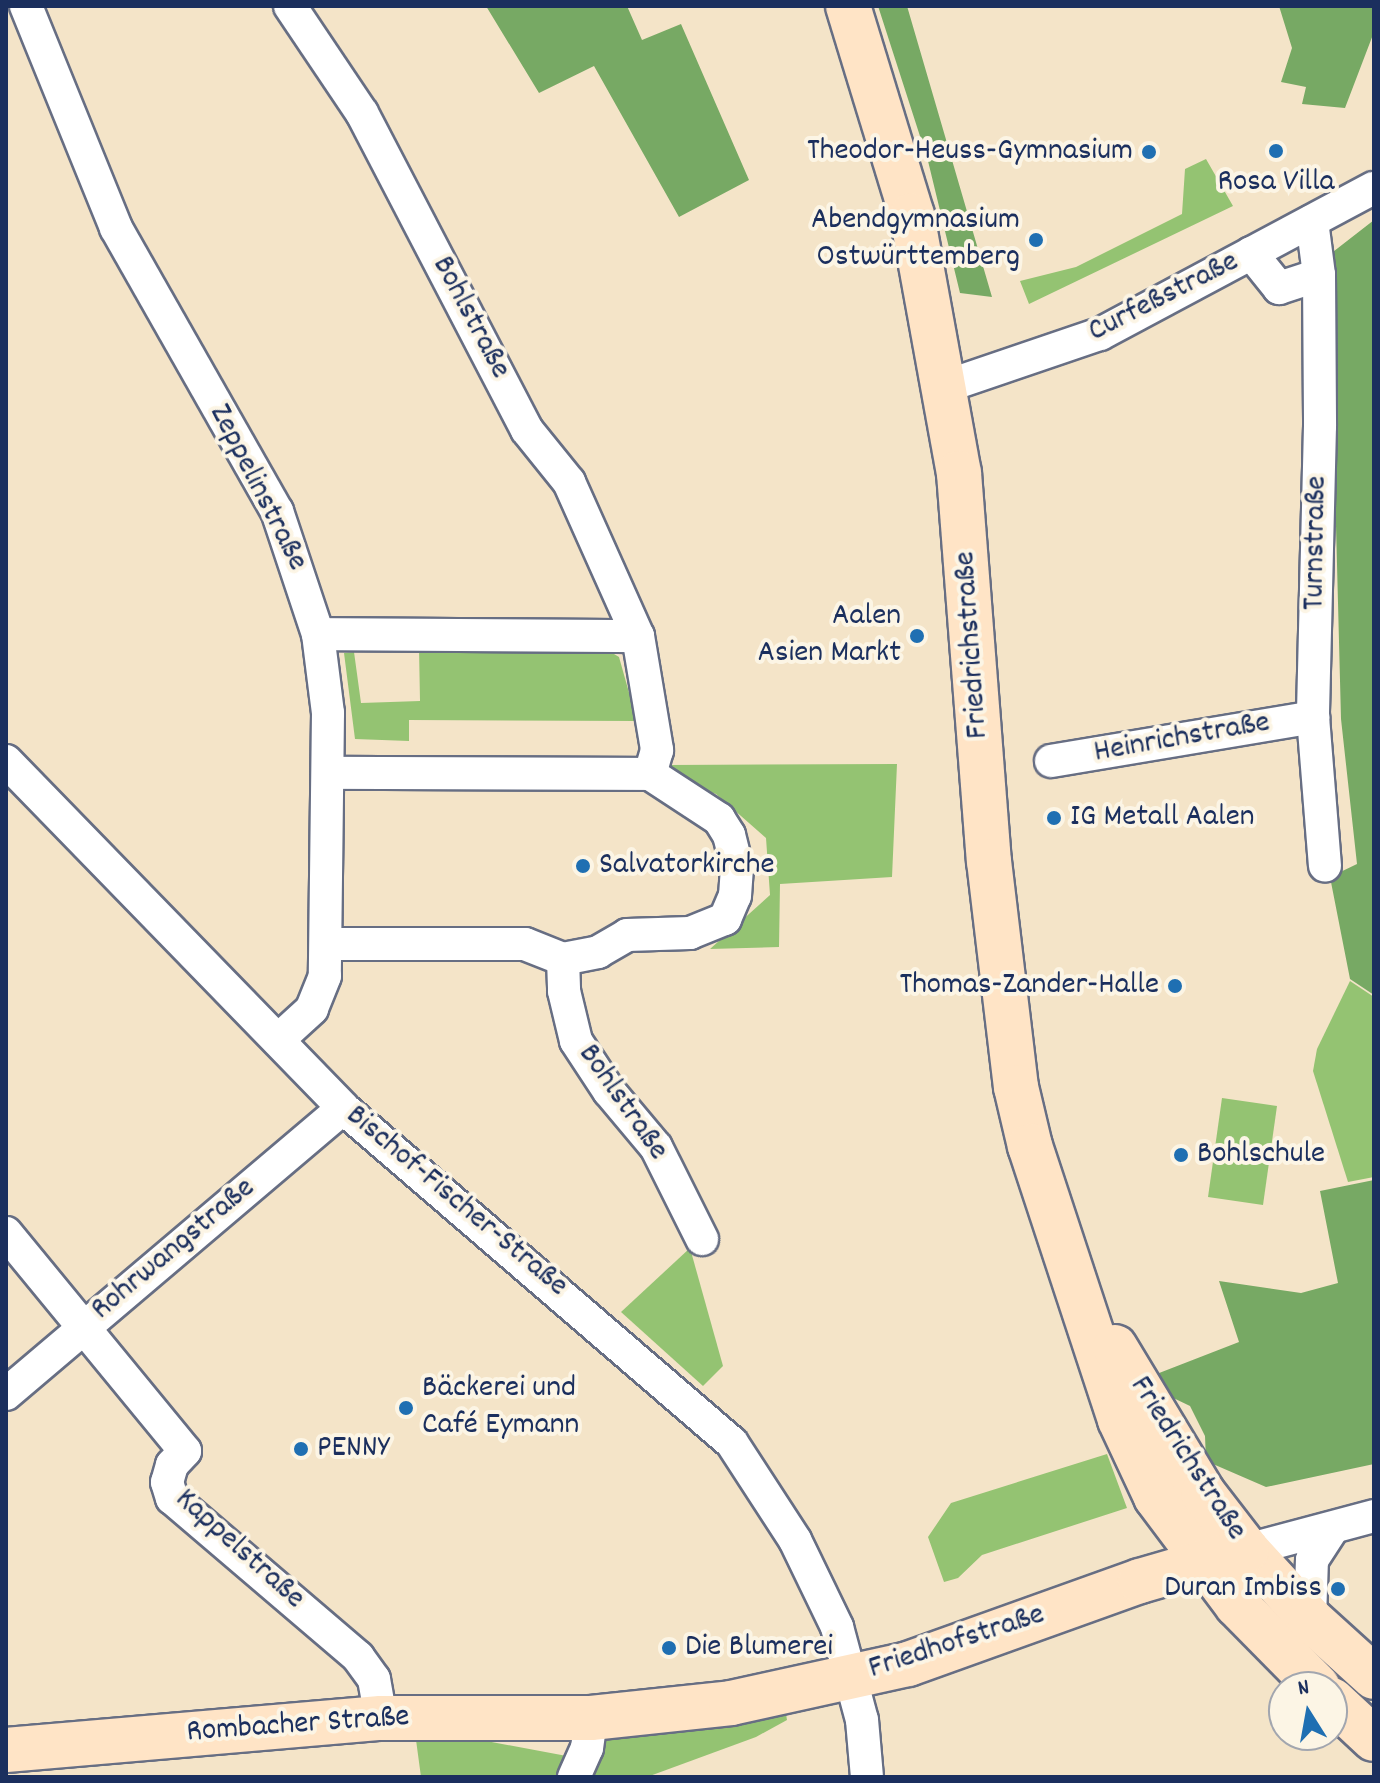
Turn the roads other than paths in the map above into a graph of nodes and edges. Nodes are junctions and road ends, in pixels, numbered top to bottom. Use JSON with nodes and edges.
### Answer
{"nodes":[{"id":1,"x":26,"y":6,"type":"edge"},
{"id":2,"x":290,"y":6,"type":"edge"},
{"id":3,"x":848,"y":6,"type":"edge"},
{"id":4,"x":1374,"y":188,"type":"edge"},
{"id":5,"x":1312,"y":221,"type":"junction"},
{"id":6,"x":1251,"y":253,"type":"junction"},
{"id":7,"x":1319,"y":275,"type":"junction"},
{"id":8,"x":944,"y":387,"type":"junction"},
{"id":9,"x":318,"y":634,"type":"junction"},
{"id":10,"x":638,"y":636,"type":"junction"},
{"id":11,"x":1313,"y":717,"type":"junction"},
{"id":12,"x":6,"y":761,"type":"edge"},
{"id":13,"x":1051,"y":761,"type":"dead end"},
{"id":14,"x":328,"y":773,"type":"junction"},
{"id":15,"x":650,"y":774,"type":"junction"},
{"id":16,"x":1325,"y":866,"type":"dead end"},
{"id":17,"x":328,"y":944,"type":"junction"},
{"id":18,"x":563,"y":959,"type":"junction"},
{"id":19,"x":278,"y":1040,"type":"junction"},
{"id":20,"x":343,"y":1108,"type":"junction"},
{"id":21,"x":6,"y":1233,"type":"edge"},
{"id":22,"x":702,"y":1239,"type":"dead end"},
{"id":23,"x":1079,"y":1287,"type":"junction"},
{"id":24,"x":85,"y":1326,"type":"junction"},
{"id":25,"x":6,"y":1394,"type":"edge"},
{"id":26,"x":1374,"y":1516,"type":"edge"},
{"id":27,"x":1332,"y":1529,"type":"junction"},
{"id":28,"x":1247,"y":1550,"type":"junction"},
{"id":29,"x":1201,"y":1563,"type":"junction"},
{"id":30,"x":1319,"y":1627,"type":"junction"},
{"id":31,"x":1301,"y":1671,"type":"edge"},
{"id":32,"x":1303,"y":1671,"type":"edge"},
{"id":33,"x":850,"y":1677,"type":"junction"},
{"id":34,"x":1374,"y":1677,"type":"edge"},
{"id":35,"x":1348,"y":1715,"type":"edge"},
{"id":36,"x":381,"y":1718,"type":"junction"},
{"id":37,"x":591,"y":1718,"type":"junction"},
{"id":38,"x":1374,"y":1739,"type":"edge"},
{"id":39,"x":6,"y":1750,"type":"edge"},
{"id":40,"x":574,"y":1777,"type":"edge"},
{"id":41,"x":867,"y":1777,"type":"edge"}],
"edges":[{"from":1,"to":9,"type":"street","name":"Zeppelinstraße"},
{"from":2,"to":10,"type":"street","name":"Bohlstraße"},
{"from":3,"to":8,"type":"main road","name":"Friedrichstraße"},
{"from":4,"to":5,"type":"street","name":"Curfeßstraße"},
{"from":5,"to":6,"type":"street","name":"Curfeßstraße"},
{"from":5,"to":7,"type":"street","name":"Turnstraße"},
{"from":6,"to":7,"type":"street"},
{"from":6,"to":8,"type":"street","name":"Curfeßstraße"},
{"from":7,"to":11,"type":"street","name":"Turnstraße"},
{"from":8,"to":23,"type":"main road","name":"Friedrichstraße"},
{"from":9,"to":10,"type":"street"},
{"from":9,"to":14,"type":"street","name":"Zeppelinstraße"},
{"from":10,"to":15,"type":"street","name":"Bohlstraße"},
{"from":11,"to":13,"type":"street","name":"Heinrichstraße"},
{"from":11,"to":16,"type":"street","name":"Turnstraße"},
{"from":12,"to":19,"type":"street","name":"Bischof-Fischer-Straße"},
{"from":14,"to":15,"type":"street"},
{"from":14,"to":17,"type":"street","name":"Zeppelinstraße"},
{"from":15,"to":18,"type":"street"},
{"from":17,"to":18,"type":"street"},
{"from":17,"to":19,"type":"street","name":"Zeppelinstraße"},
{"from":18,"to":22,"type":"street","name":"Bohlstraße"},
{"from":19,"to":20,"type":"street","name":"Bischof-Fischer-Straße"},
{"from":20,"to":24,"type":"street","name":"Rohrwangstraße"},
{"from":20,"to":33,"type":"street","name":"Bischof-Fischer-Straße"},
{"from":21,"to":24,"type":"street","name":"Kappelstraße"},
{"from":23,"to":28,"type":"main road","name":"Friedrichstraße"},
{"from":23,"to":29,"type":"main road","name":"Friedrichstraße"},
{"from":24,"to":25,"type":"street","name":"Rohrwangstraße"},
{"from":24,"to":36,"type":"street","name":"Kappelstraße"},
{"from":26,"to":27,"type":"street","name":"Friedhofstraße"},
{"from":27,"to":28,"type":"street","name":"Friedhofstraße"},
{"from":27,"to":30,"type":"street"},
{"from":28,"to":29,"type":"main road","name":"Friedhofstraße"},
{"from":28,"to":30,"type":"main road","name":"Friedrichstraße"},
{"from":29,"to":31,"type":"main road","name":"Friedrichstraße"},
{"from":29,"to":33,"type":"main road","name":"Friedhofstraße"},
{"from":30,"to":32,"type":"main road"},
{"from":30,"to":34,"type":"main road","name":"Friedrichstraße"},
{"from":33,"to":37,"type":"main road","name":"Friedhofstraße"},
{"from":33,"to":41,"type":"street","name":"Bischof-Fischer-Straße"},
{"from":35,"to":38,"type":"main road"},
{"from":36,"to":37,"type":"main road","name":"Rombacher Straße"},
{"from":36,"to":39,"type":"main road","name":"Rombacher Straße"},
{"from":37,"to":40,"type":"street"}]}
